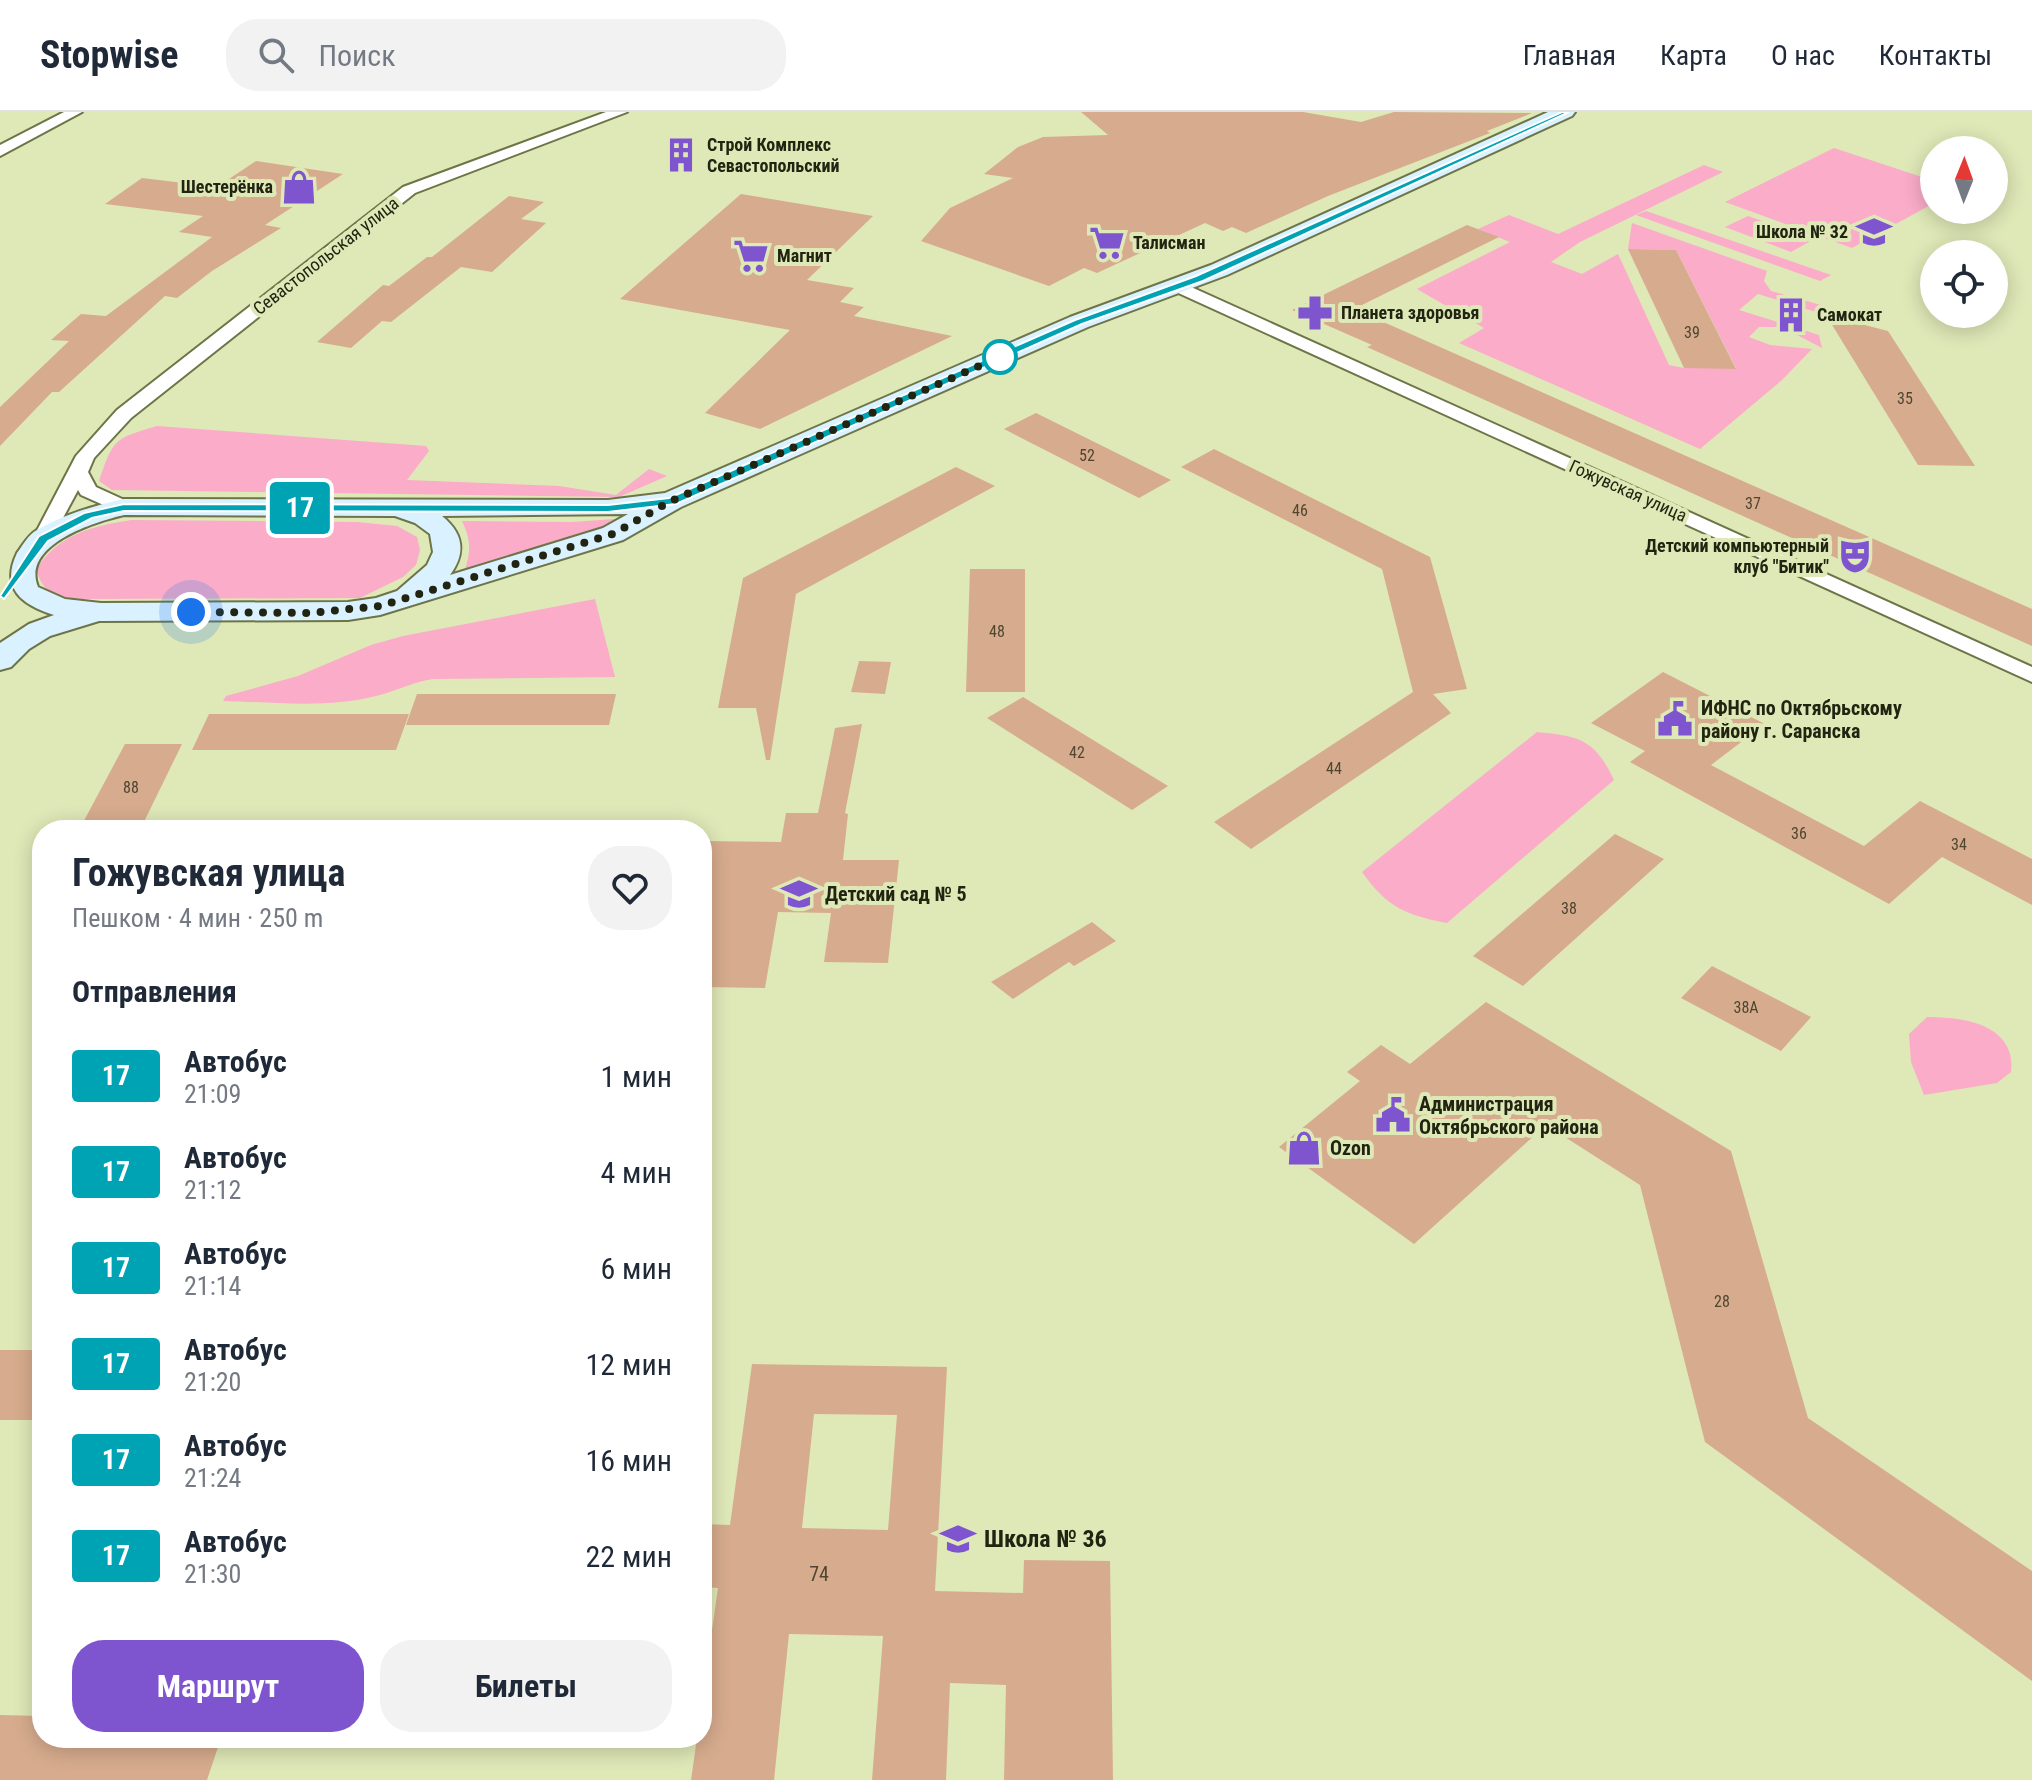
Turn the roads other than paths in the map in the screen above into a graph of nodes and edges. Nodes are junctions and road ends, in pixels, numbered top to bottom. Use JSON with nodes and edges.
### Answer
{"nodes":[{"id":1,"x":75,"y":112,"type":"edge"},
{"id":2,"x":620,"y":112,"type":"edge"},
{"id":3,"x":1565,"y":112,"type":"edge"},
{"id":4,"x":0,"y":151,"type":"edge"},
{"id":5,"x":1180,"y":287,"type":"junction"},
{"id":6,"x":78,"y":472,"type":"junction"},
{"id":7,"x":671,"y":501,"type":"junction"},
{"id":8,"x":124,"y":507,"type":"junction"},
{"id":9,"x":382,"y":509,"type":"junction"},
{"id":10,"x":43,"y":538,"type":"junction"},
{"id":11,"x":22,"y":565,"type":"junction"},
{"id":12,"x":0,"y":596,"type":"edge"},
{"id":13,"x":380,"y":606,"type":"junction"},
{"id":14,"x":101,"y":612,"type":"junction"},
{"id":15,"x":0,"y":661,"type":"edge"},
{"id":16,"x":2032,"y":675,"type":"edge"}],
"edges":[{"from":1,"to":4,"type":"street"},
{"from":2,"to":6,"type":"street","name":"Севастопольская улица"},
{"from":3,"to":5,"type":"street"},
{"from":5,"to":7,"type":"street"},
{"from":5,"to":16,"type":"street","name":"Гожувская улица"},
{"from":6,"to":8,"type":"street"},
{"from":6,"to":10,"type":"street","name":"Севастопольская улица"},
{"from":7,"to":9,"type":"street"},
{"from":7,"to":13,"type":"street"},
{"from":8,"to":9,"type":"street"},
{"from":8,"to":10,"type":"street"},
{"from":9,"to":13,"type":"street"},
{"from":10,"to":11,"type":"street"},
{"from":11,"to":12,"type":"street"},
{"from":11,"to":14,"type":"street"},
{"from":13,"to":14,"type":"street"},
{"from":14,"to":15,"type":"street"}]}
